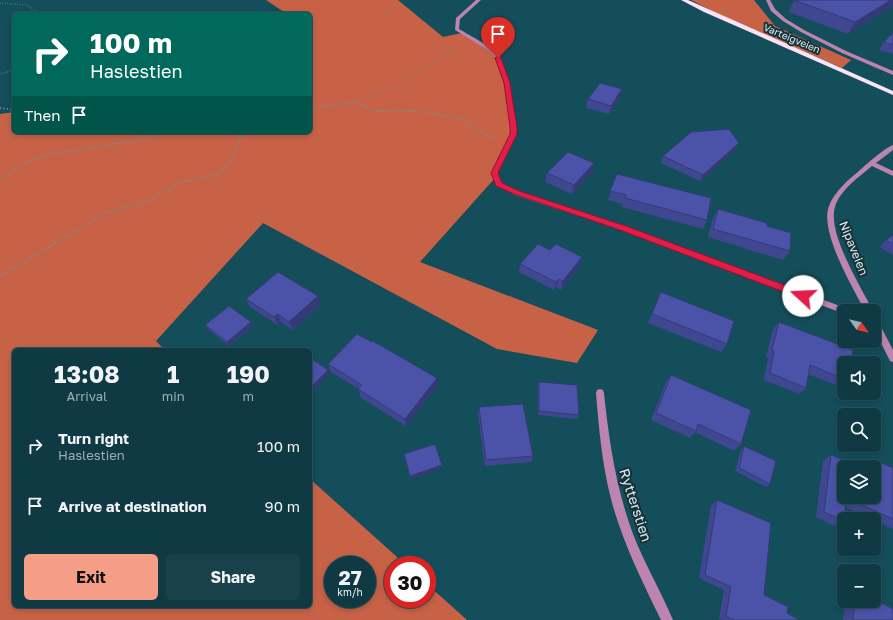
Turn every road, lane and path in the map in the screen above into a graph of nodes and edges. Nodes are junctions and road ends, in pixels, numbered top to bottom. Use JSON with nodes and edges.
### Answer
{"nodes":[{"id":1,"x":480,"y":0,"type":"edge"},
{"id":2,"x":684,"y":0,"type":"edge"},
{"id":3,"x":768,"y":0,"type":"edge"},
{"id":4,"x":0,"y":3,"type":"edge"},
{"id":5,"x":39,"y":12,"type":"edge"},
{"id":6,"x":468,"y":37,"type":"junction"},
{"id":7,"x":12,"y":71,"type":"edge"},
{"id":8,"x":893,"y":73,"type":"edge"},
{"id":9,"x":0,"y":74,"type":"edge"},
{"id":10,"x":893,"y":92,"type":"edge"},
{"id":11,"x":355,"y":101,"type":"junction"},
{"id":12,"x":0,"y":108,"type":"edge"},
{"id":13,"x":312,"y":108,"type":"edge"},
{"id":14,"x":12,"y":110,"type":"edge"},
{"id":15,"x":162,"y":134,"type":"edge"},
{"id":16,"x":242,"y":134,"type":"edge"},
{"id":17,"x":507,"y":146,"type":"junction"},
{"id":18,"x":893,"y":146,"type":"edge"},
{"id":19,"x":872,"y":164,"type":"junction"},
{"id":20,"x":893,"y":174,"type":"edge"},
{"id":21,"x":0,"y":180,"type":"edge"},
{"id":22,"x":0,"y":276,"type":"edge"},
{"id":23,"x":866,"y":304,"type":"edge"},
{"id":24,"x":837,"y":308,"type":"edge"},
{"id":25,"x":881,"y":335,"type":"edge"},
{"id":26,"x":893,"y":358,"type":"edge"},
{"id":27,"x":600,"y":393,"type":"dead end"},
{"id":28,"x":666,"y":620,"type":"edge"}],
"edges":[{"from":1,"to":6,"type":"street"},
{"from":2,"to":10,"type":"main road","name":"Varteigveien"},
{"from":3,"to":8,"type":"street"},
{"from":4,"to":5,"type":"path"},
{"from":6,"to":11,"type":"path"},
{"from":6,"to":17,"type":"street"},
{"from":7,"to":9,"type":"path"},
{"from":11,"to":13,"type":"path"},
{"from":11,"to":17,"type":"path"},
{"from":12,"to":14,"type":"path"},
{"from":15,"to":21,"type":"path"},
{"from":16,"to":22,"type":"path"},
{"from":17,"to":24,"type":"street"},
{"from":18,"to":19,"type":"street","name":"Nipaveien"},
{"from":19,"to":20,"type":"street"},
{"from":19,"to":23,"type":"street","name":"Nipaveien"},
{"from":25,"to":26,"type":"street"},
{"from":27,"to":28,"type":"street","name":"Rytterstien"}]}
